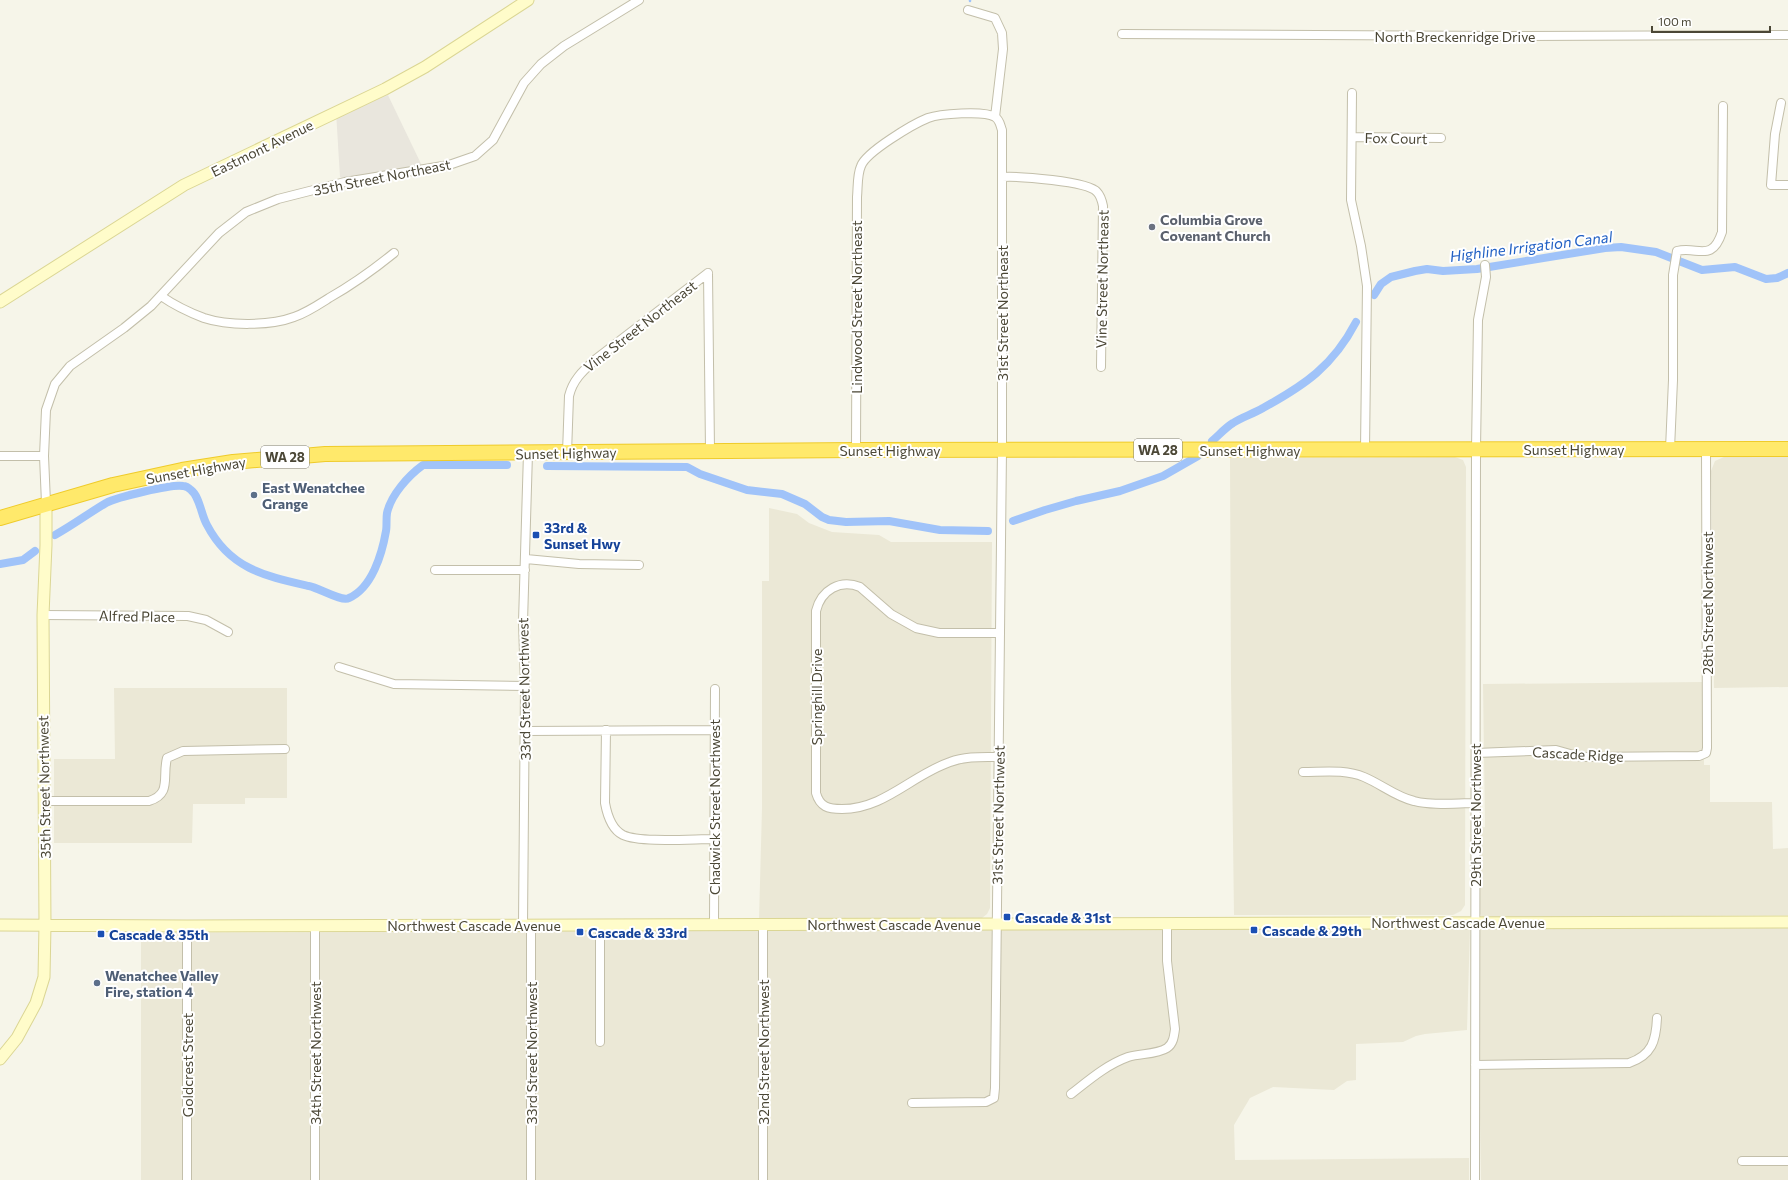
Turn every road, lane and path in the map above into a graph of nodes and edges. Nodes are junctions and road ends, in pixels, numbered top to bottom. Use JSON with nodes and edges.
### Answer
{"nodes":[{"id":1,"x":528,"y":0,"type":"edge"},
{"id":2,"x":639,"y":0,"type":"edge"},
{"id":3,"x":968,"y":10,"type":"dead end"},
{"id":4,"x":1122,"y":34,"type":"dead end"},
{"id":5,"x":1788,"y":35,"type":"edge"},
{"id":6,"x":1352,"y":93,"type":"dead end"},
{"id":7,"x":1781,"y":103,"type":"dead end"},
{"id":8,"x":1723,"y":106,"type":"dead end"},
{"id":9,"x":995,"y":117,"type":"junction"},
{"id":10,"x":1352,"y":137,"type":"junction"},
{"id":11,"x":1441,"y":138,"type":"dead end"},
{"id":12,"x":1002,"y":177,"type":"junction"},
{"id":13,"x":1788,"y":185,"type":"edge"},
{"id":14,"x":394,"y":253,"type":"dead end"},
{"id":15,"x":1485,"y":265,"type":"dead end"},
{"id":16,"x":161,"y":296,"type":"junction"},
{"id":17,"x":0,"y":302,"type":"edge"},
{"id":18,"x":1101,"y":366,"type":"dead end"},
{"id":19,"x":1365,"y":449,"type":"junction"},
{"id":20,"x":1476,"y":449,"type":"junction"},
{"id":21,"x":1670,"y":449,"type":"junction"},
{"id":22,"x":1706,"y":449,"type":"junction"},
{"id":23,"x":1788,"y":449,"type":"edge"},
{"id":24,"x":856,"y":450,"type":"junction"},
{"id":25,"x":1002,"y":450,"type":"junction"},
{"id":26,"x":710,"y":451,"type":"junction"},
{"id":27,"x":528,"y":453,"type":"junction"},
{"id":28,"x":567,"y":453,"type":"junction"},
{"id":29,"x":0,"y":456,"type":"edge"},
{"id":30,"x":44,"y":456,"type":"junction"},
{"id":31,"x":46,"y":503,"type":"junction"},
{"id":32,"x":0,"y":518,"type":"edge"},
{"id":33,"x":526,"y":559,"type":"junction"},
{"id":34,"x":638,"y":565,"type":"dead end"},
{"id":35,"x":435,"y":570,"type":"dead end"},
{"id":36,"x":525,"y":570,"type":"junction"},
{"id":37,"x":43,"y":615,"type":"junction"},
{"id":38,"x":228,"y":632,"type":"dead end"},
{"id":39,"x":1000,"y":633,"type":"junction"},
{"id":40,"x":339,"y":667,"type":"dead end"},
{"id":41,"x":525,"y":686,"type":"junction"},
{"id":42,"x":715,"y":689,"type":"dead end"},
{"id":43,"x":606,"y":730,"type":"junction"},
{"id":44,"x":715,"y":730,"type":"junction"},
{"id":45,"x":525,"y":731,"type":"junction"},
{"id":46,"x":285,"y":749,"type":"dead end"},
{"id":47,"x":1476,"y":753,"type":"junction"},
{"id":48,"x":1704,"y":755,"type":"joint"},
{"id":49,"x":998,"y":757,"type":"junction"},
{"id":50,"x":1303,"y":772,"type":"dead end"},
{"id":51,"x":44,"y":801,"type":"junction"},
{"id":52,"x":1476,"y":803,"type":"junction"},
{"id":53,"x":713,"y":838,"type":"junction"},
{"id":54,"x":1474,"y":922,"type":"junction"},
{"id":55,"x":1788,"y":922,"type":"edge"},
{"id":56,"x":996,"y":924,"type":"junction"},
{"id":57,"x":1167,"y":924,"type":"junction"},
{"id":58,"x":0,"y":925,"type":"edge"},
{"id":59,"x":45,"y":925,"type":"junction"},
{"id":60,"x":527,"y":925,"type":"junction"},
{"id":61,"x":600,"y":925,"type":"junction"},
{"id":62,"x":714,"y":925,"type":"junction"},
{"id":63,"x":764,"y":925,"type":"junction"},
{"id":64,"x":187,"y":926,"type":"junction"},
{"id":65,"x":315,"y":926,"type":"junction"},
{"id":66,"x":1658,"y":1018,"type":"dead end"},
{"id":67,"x":600,"y":1042,"type":"dead end"},
{"id":68,"x":0,"y":1059,"type":"edge"},
{"id":69,"x":1475,"y":1065,"type":"junction"},
{"id":70,"x":1071,"y":1094,"type":"dead end"},
{"id":71,"x":912,"y":1103,"type":"dead end"},
{"id":72,"x":1742,"y":1161,"type":"dead end"},
{"id":73,"x":1788,"y":1161,"type":"edge"},
{"id":74,"x":187,"y":1180,"type":"edge"},
{"id":75,"x":315,"y":1180,"type":"edge"},
{"id":76,"x":531,"y":1180,"type":"edge"},
{"id":77,"x":763,"y":1180,"type":"edge"},
{"id":78,"x":1475,"y":1180,"type":"edge"}],
"edges":[{"from":1,"to":17,"type":"street","name":"Eastmont Avenue"},
{"from":2,"to":16,"type":"street","name":"35th Street Northeast"},
{"from":3,"to":9,"type":"street"},
{"from":4,"to":5,"type":"street","name":"North Breckenridge Drive"},
{"from":6,"to":10,"type":"street"},
{"from":7,"to":13,"type":"street"},
{"from":8,"to":21,"type":"street"},
{"from":9,"to":12,"type":"street"},
{"from":9,"to":24,"type":"street","name":"Lindwood Street Northeast"},
{"from":10,"to":11,"type":"street","name":"Fox Court"},
{"from":10,"to":19,"type":"street"},
{"from":12,"to":18,"type":"street","name":"Vine Street Northeast"},
{"from":12,"to":25,"type":"street","name":"31st Street Northeast"},
{"from":14,"to":16,"type":"street"},
{"from":15,"to":20,"type":"street","name":"29th Street Northwest"},
{"from":16,"to":30,"type":"street","name":"35th Street Northeast"},
{"from":19,"to":20,"type":"highway","name":"Sunset Highway","number":"WA 28"},
{"from":19,"to":25,"type":"highway","name":"Sunset Highway","number":"WA 28"},
{"from":20,"to":21,"type":"highway","name":"Sunset Highway","number":"WA 28"},
{"from":20,"to":47,"type":"street","name":"29th Street Northwest"},
{"from":21,"to":22,"type":"highway","name":"Sunset Highway","number":"WA 28"},
{"from":22,"to":23,"type":"highway","name":"Sunset Highway","number":"WA 28"},
{"from":22,"to":48,"type":"street","name":"28th Street Northwest"},
{"from":24,"to":25,"type":"highway","name":"Sunset Highway","number":"WA 28"},
{"from":24,"to":26,"type":"highway","name":"Sunset Highway","number":"WA 28"},
{"from":25,"to":39,"type":"street","name":"31st Street Northwest"},
{"from":26,"to":28,"type":"highway","name":"Sunset Highway","number":"WA 28"},
{"from":26,"to":28,"type":"street","name":"Vine Street Northeast"},
{"from":27,"to":28,"type":"highway","name":"Sunset Highway","number":"WA 28"},
{"from":27,"to":31,"type":"highway","name":"Sunset Highway","number":"WA 28"},
{"from":27,"to":33,"type":"street","name":"33rd Street Northwest"},
{"from":29,"to":30,"type":"street"},
{"from":30,"to":31,"type":"street","name":"35th Street Northeast"},
{"from":31,"to":32,"type":"highway","name":"Sunset Highway","number":"WA 28"},
{"from":31,"to":37,"type":"street","name":"35th Street Northwest"},
{"from":33,"to":34,"type":"street"},
{"from":33,"to":36,"type":"street","name":"33rd Street Northwest"},
{"from":35,"to":36,"type":"street"},
{"from":36,"to":41,"type":"street","name":"33rd Street Northwest"},
{"from":37,"to":38,"type":"street","name":"Alfred Place"},
{"from":37,"to":51,"type":"street","name":"35th Street Northwest"},
{"from":39,"to":49,"type":"street","name":"31st Street Northwest"},
{"from":39,"to":49,"type":"street","name":"Springhill Drive"},
{"from":40,"to":41,"type":"street"},
{"from":41,"to":45,"type":"street","name":"33rd Street Northwest"},
{"from":42,"to":44,"type":"street","name":"Chadwick Street Northwest"},
{"from":43,"to":44,"type":"street"},
{"from":43,"to":45,"type":"street"},
{"from":43,"to":53,"type":"street"},
{"from":44,"to":53,"type":"street","name":"Chadwick Street Northwest"},
{"from":45,"to":60,"type":"street","name":"33rd Street Northwest"},
{"from":46,"to":51,"type":"street"},
{"from":47,"to":48,"type":"street","name":"Cascade Ridge"},
{"from":47,"to":52,"type":"street","name":"29th Street Northwest"},
{"from":49,"to":56,"type":"street","name":"31st Street Northwest"},
{"from":50,"to":52,"type":"street"},
{"from":51,"to":59,"type":"street","name":"35th Street Northwest"},
{"from":52,"to":54,"type":"street","name":"29th Street Northwest"},
{"from":53,"to":62,"type":"street","name":"Chadwick Street Northwest"},
{"from":54,"to":55,"type":"street","name":"Northwest Cascade Avenue"},
{"from":54,"to":57,"type":"street","name":"Northwest Cascade Avenue"},
{"from":54,"to":69,"type":"street","name":"29th Street Northwest"},
{"from":56,"to":57,"type":"street","name":"Northwest Cascade Avenue"},
{"from":56,"to":63,"type":"street","name":"Northwest Cascade Avenue"},
{"from":56,"to":71,"type":"street","name":"31st Street Northwest"},
{"from":57,"to":70,"type":"street"},
{"from":58,"to":59,"type":"street","name":"Northwest Cascade Avenue"},
{"from":59,"to":64,"type":"street","name":"Northwest Cascade Avenue"},
{"from":59,"to":68,"type":"street","name":"35th Street Northwest"},
{"from":60,"to":61,"type":"street","name":"Northwest Cascade Avenue"},
{"from":60,"to":65,"type":"street","name":"Northwest Cascade Avenue"},
{"from":60,"to":76,"type":"street","name":"33rd Street Northwest"},
{"from":61,"to":62,"type":"street","name":"Northwest Cascade Avenue"},
{"from":61,"to":67,"type":"street"},
{"from":62,"to":63,"type":"street","name":"Northwest Cascade Avenue"},
{"from":63,"to":77,"type":"street","name":"32nd Street Northwest"},
{"from":64,"to":65,"type":"street","name":"Northwest Cascade Avenue"},
{"from":64,"to":74,"type":"street","name":"Goldcrest Street"},
{"from":65,"to":75,"type":"street","name":"34th Street Northwest"},
{"from":66,"to":69,"type":"street"},
{"from":69,"to":78,"type":"street","name":"29th Street Northwest"},
{"from":72,"to":73,"type":"street"}]}
